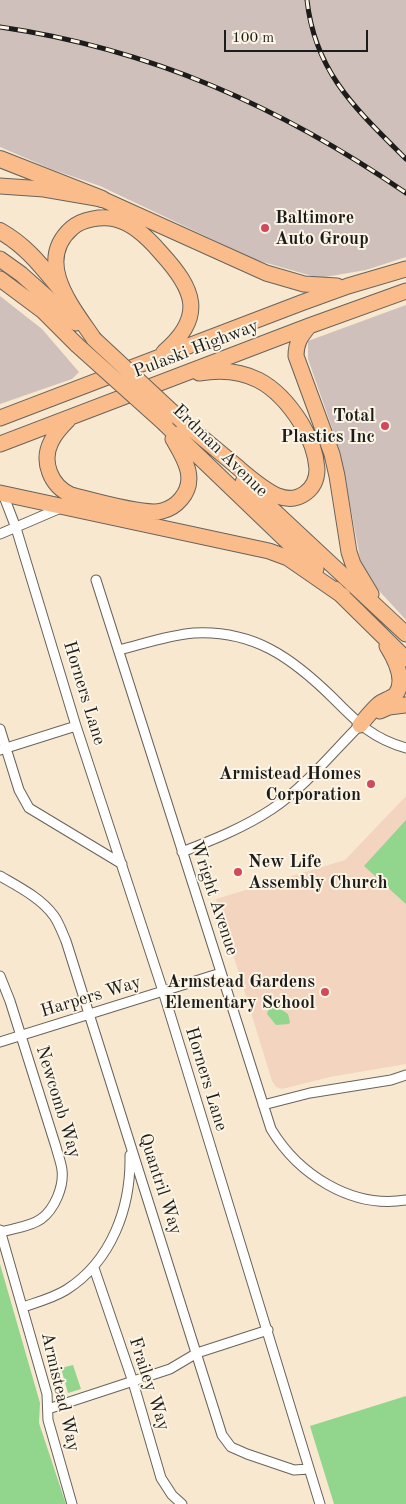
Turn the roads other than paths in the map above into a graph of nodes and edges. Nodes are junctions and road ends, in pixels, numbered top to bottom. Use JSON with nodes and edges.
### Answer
{"nodes":[{"id":1,"x":0,"y":159,"type":"edge"},
{"id":2,"x":0,"y":186,"type":"edge"},
{"id":3,"x":102,"y":200,"type":"junction"},
{"id":4,"x":0,"y":231,"type":"edge"},
{"id":5,"x":0,"y":259,"type":"edge"},
{"id":6,"x":406,"y":269,"type":"edge"},
{"id":7,"x":0,"y":279,"type":"edge"},
{"id":8,"x":348,"y":286,"type":"junction"},
{"id":9,"x":406,"y":291,"type":"edge"},
{"id":10,"x":63,"y":292,"type":"junction"},
{"id":11,"x":309,"y":326,"type":"junction"},
{"id":12,"x":94,"y":339,"type":"junction"},
{"id":13,"x":157,"y":358,"type":"junction"},
{"id":14,"x":172,"y":378,"type":"junction"},
{"id":15,"x":70,"y":417,"type":"junction"},
{"id":16,"x":0,"y":418,"type":"edge"},
{"id":17,"x":182,"y":421,"type":"junction"},
{"id":18,"x":165,"y":424,"type":"junction"},
{"id":19,"x":0,"y":444,"type":"edge"},
{"id":20,"x":1,"y":494,"type":"edge"},
{"id":21,"x":64,"y":507,"type":"junction"},
{"id":22,"x":16,"y":528,"type":"junction"},
{"id":23,"x":0,"y":534,"type":"edge"},
{"id":24,"x":96,"y":580,"type":"dead end"},
{"id":25,"x":343,"y":596,"type":"junction"},
{"id":26,"x":382,"y":612,"type":"junction"},
{"id":27,"x":380,"y":634,"type":"junction"},
{"id":28,"x":406,"y":634,"type":"edge"},
{"id":29,"x":119,"y":650,"type":"junction"},
{"id":30,"x":406,"y":659,"type":"edge"},
{"id":31,"x":406,"y":705,"type":"edge"},
{"id":32,"x":360,"y":725,"type":"junction"},
{"id":33,"x":76,"y":726,"type":"junction"},
{"id":34,"x":0,"y":729,"type":"edge"},
{"id":35,"x":406,"y":748,"type":"edge"},
{"id":36,"x":3,"y":749,"type":"edge"},
{"id":37,"x":182,"y":852,"type":"junction"},
{"id":38,"x":122,"y":864,"type":"junction"},
{"id":39,"x":0,"y":876,"type":"edge"},
{"id":40,"x":221,"y":973,"type":"junction"},
{"id":41,"x":0,"y":976,"type":"edge"},
{"id":42,"x":163,"y":991,"type":"junction"},
{"id":43,"x":90,"y":1014,"type":"junction"},
{"id":44,"x":21,"y":1036,"type":"junction"},
{"id":45,"x":0,"y":1042,"type":"edge"},
{"id":46,"x":406,"y":1075,"type":"edge"},
{"id":47,"x":263,"y":1105,"type":"junction"},
{"id":48,"x":130,"y":1145,"type":"junction"},
{"id":49,"x":406,"y":1200,"type":"edge"},
{"id":50,"x":0,"y":1231,"type":"edge"},
{"id":51,"x":94,"y":1268,"type":"junction"},
{"id":52,"x":23,"y":1307,"type":"junction"},
{"id":53,"x":268,"y":1330,"type":"junction"},
{"id":54,"x":197,"y":1353,"type":"junction"},
{"id":55,"x":133,"y":1382,"type":"junction"},
{"id":56,"x":48,"y":1409,"type":"junction"},
{"id":57,"x":309,"y":1469,"type":"junction"},
{"id":58,"x":72,"y":1504,"type":"edge"},
{"id":59,"x":182,"y":1504,"type":"edge"},
{"id":60,"x":320,"y":1504,"type":"edge"}],
"edges":[{"from":1,"to":3,"type":"highway"},
{"from":2,"to":3,"type":"main road"},
{"from":3,"to":8,"type":"main road"},
{"from":4,"to":10,"type":"highway"},
{"from":5,"to":12,"type":"main road","name":"Erdman Avenue"},
{"from":6,"to":8,"type":"main road","name":"Pulaski Highway"},
{"from":7,"to":18,"type":"main road","name":"Erdman Avenue","bridge":true},
{"from":8,"to":13,"type":"main road","name":"Pulaski Highway"},
{"from":9,"to":11,"type":"main road","name":"Pulaski Highway"},
{"from":10,"to":12,"type":"main road"},
{"from":10,"to":13,"type":"main road"},
{"from":11,"to":14,"type":"main road","name":"Pulaski Highway"},
{"from":11,"to":26,"type":"main road"},
{"from":12,"to":17,"type":"main road","name":"Erdman Avenue","bridge":true},
{"from":13,"to":16,"type":"main road","name":"Pulaski Highway"},
{"from":14,"to":15,"type":"main road","name":"Pulaski Highway"},
{"from":14,"to":17,"type":"main road"},
{"from":15,"to":18,"type":"main road"},
{"from":15,"to":19,"type":"main road","name":"Pulaski Highway"},
{"from":17,"to":26,"type":"main road","name":"Erdman Avenue"},
{"from":18,"to":25,"type":"main road","name":"Erdman Avenue"},
{"from":20,"to":21,"type":"main road"},
{"from":20,"to":22,"type":"street","name":"Horners Lane"},
{"from":21,"to":22,"type":"street"},
{"from":21,"to":25,"type":"main road"},
{"from":22,"to":23,"type":"street"},
{"from":22,"to":33,"type":"street","name":"Horners Lane"},
{"from":24,"to":29,"type":"street","name":"Wright Avenue"},
{"from":25,"to":27,"type":"main road","name":"Erdman Avenue"},
{"from":26,"to":28,"type":"main road","name":"Erdman Avenue"},
{"from":27,"to":30,"type":"main road","name":"Erdman Avenue"},
{"from":27,"to":32,"type":"main road"},
{"from":29,"to":32,"type":"street"},
{"from":29,"to":37,"type":"street","name":"Wright Avenue"},
{"from":31,"to":32,"type":"main road"},
{"from":32,"to":35,"type":"street"},
{"from":32,"to":37,"type":"street"},
{"from":33,"to":36,"type":"street"},
{"from":33,"to":38,"type":"street","name":"Horners Lane"},
{"from":34,"to":36,"type":"street"},
{"from":36,"to":38,"type":"street"},
{"from":37,"to":40,"type":"street","name":"Wright Avenue"},
{"from":38,"to":42,"type":"street","name":"Horners Lane"},
{"from":39,"to":43,"type":"street","name":"Quantril Way"},
{"from":40,"to":42,"type":"street","name":"Harpers Way"},
{"from":40,"to":47,"type":"street","name":"Wright Avenue"},
{"from":41,"to":44,"type":"street","name":"Newcomb Way"},
{"from":42,"to":43,"type":"street","name":"Harpers Way"},
{"from":42,"to":53,"type":"street","name":"Horners Lane"},
{"from":43,"to":44,"type":"street","name":"Harpers Way"},
{"from":43,"to":48,"type":"street","name":"Quantril Way"},
{"from":44,"to":45,"type":"street","name":"Harpers Way"},
{"from":44,"to":50,"type":"street","name":"Newcomb Way"},
{"from":46,"to":47,"type":"street"},
{"from":47,"to":49,"type":"street","name":"Wright Avenue"},
{"from":48,"to":51,"type":"street"},
{"from":48,"to":54,"type":"street","name":"Quantril Way"},
{"from":50,"to":52,"type":"street","name":"Armistead Way"},
{"from":51,"to":52,"type":"street"},
{"from":51,"to":55,"type":"street","name":"Frailey Way"},
{"from":52,"to":56,"type":"street","name":"Armistead Way"},
{"from":53,"to":54,"type":"street"},
{"from":53,"to":57,"type":"street","name":"Horners Lane"},
{"from":54,"to":55,"type":"street"},
{"from":54,"to":57,"type":"street","name":"Quantril Way"},
{"from":55,"to":56,"type":"street"},
{"from":55,"to":59,"type":"street","name":"Frailey Way"},
{"from":56,"to":58,"type":"street","name":"Armistead Way"},
{"from":57,"to":60,"type":"street","name":"Horners Lane"}]}
